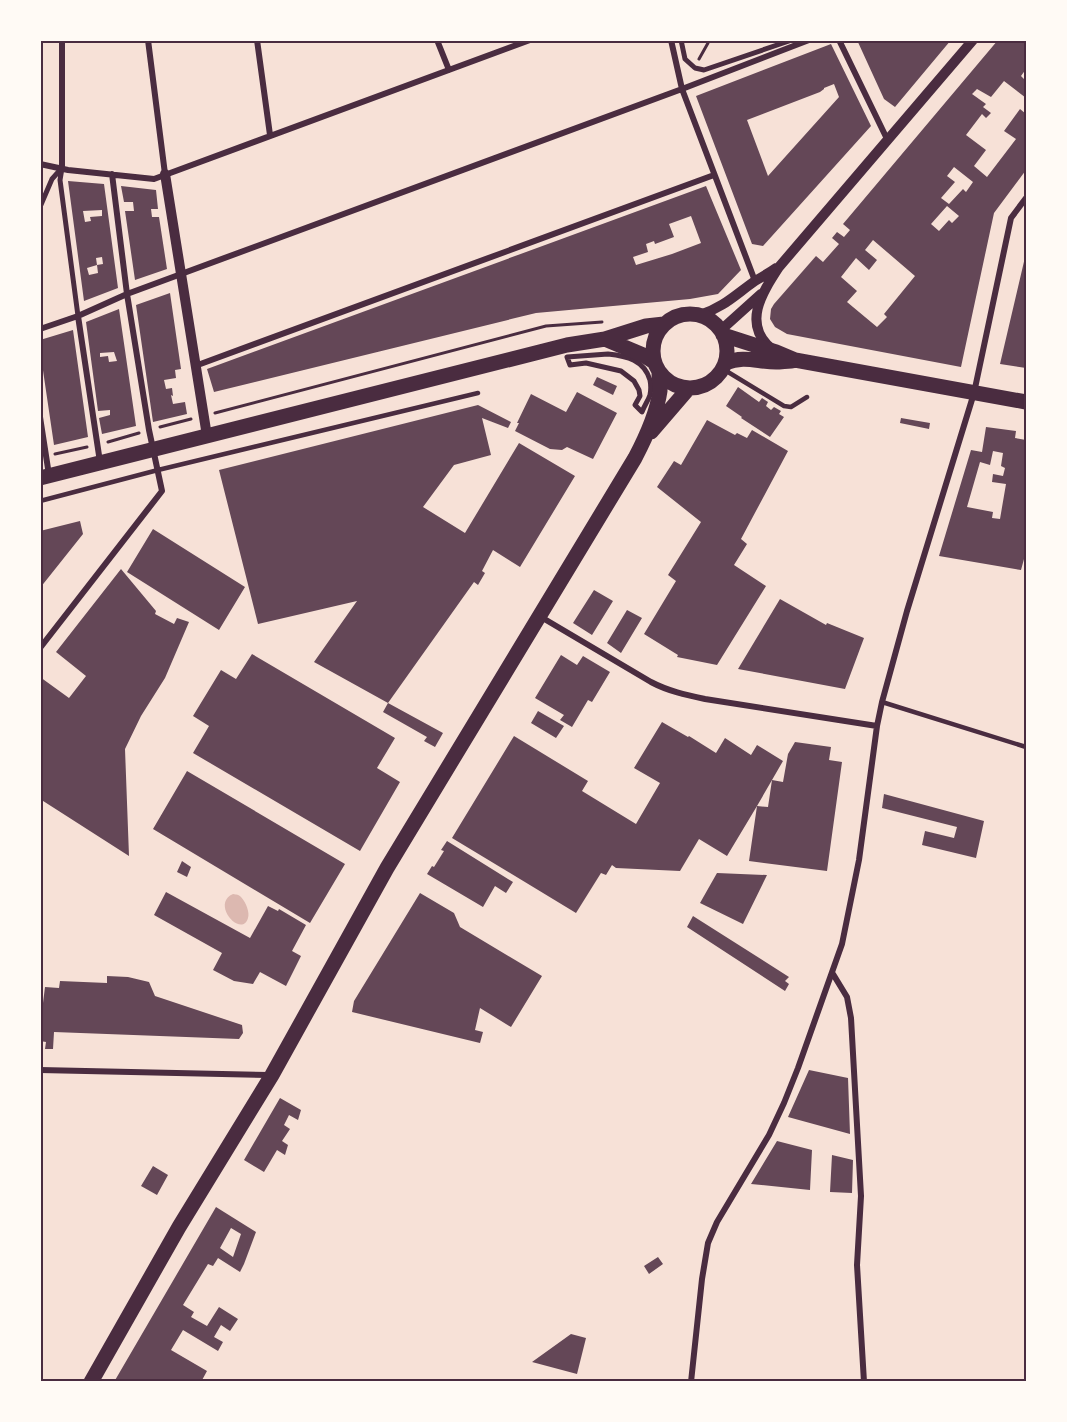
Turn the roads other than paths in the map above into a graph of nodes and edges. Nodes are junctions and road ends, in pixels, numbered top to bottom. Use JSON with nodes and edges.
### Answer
{"nodes":[{"id":1,"x":62,"y":40,"type":"edge"},
{"id":2,"x":148,"y":40,"type":"edge"},
{"id":3,"x":258,"y":40,"type":"edge"},
{"id":4,"x":437,"y":40,"type":"edge"},
{"id":5,"x":530,"y":40,"type":"edge"},
{"id":6,"x":671,"y":40,"type":"edge"},
{"id":7,"x":681,"y":40,"type":"edge"},
{"id":8,"x":792,"y":40,"type":"edge"},
{"id":9,"x":809,"y":40,"type":"edge"},
{"id":10,"x":839,"y":40,"type":"edge"},
{"id":11,"x":974,"y":40,"type":"edge"},
{"id":12,"x":449,"y":70,"type":"junction"},
{"id":13,"x":682,"y":89,"type":"junction"},
{"id":14,"x":270,"y":135,"type":"junction"},
{"id":15,"x":888,"y":141,"type":"junction"},
{"id":16,"x":40,"y":164,"type":"edge"},
{"id":17,"x":62,"y":168,"type":"junction"},
{"id":18,"x":112,"y":174,"type":"junction"},
{"id":19,"x":165,"y":174,"type":"junction"},
{"id":20,"x":714,"y":175,"type":"junction"},
{"id":21,"x":1026,"y":198,"type":"edge"},
{"id":22,"x":40,"y":207,"type":"edge"},
{"id":23,"x":779,"y":267,"type":"junction"},
{"id":24,"x":182,"y":274,"type":"junction"},
{"id":25,"x":755,"y":281,"type":"junction"},
{"id":26,"x":762,"y":293,"type":"junction"},
{"id":27,"x":127,"y":294,"type":"junction"},
{"id":28,"x":700,"y":315,"type":"junction"},
{"id":29,"x":78,"y":316,"type":"junction"},
{"id":30,"x":664,"y":324,"type":"junction"},
{"id":31,"x":40,"y":329,"type":"edge"},
{"id":32,"x":722,"y":333,"type":"junction"},
{"id":33,"x":605,"y":339,"type":"junction"},
{"id":34,"x":776,"y":352,"type":"junction"},
{"id":35,"x":795,"y":360,"type":"junction"},
{"id":36,"x":570,"y":365,"type":"joint"},
{"id":37,"x":195,"y":366,"type":"junction"},
{"id":38,"x":724,"y":366,"type":"junction"},
{"id":39,"x":656,"y":367,"type":"junction"},
{"id":40,"x":688,"y":388,"type":"junction"},
{"id":41,"x":478,"y":393,"type":"dead end"},
{"id":42,"x":974,"y":393,"type":"junction"},
{"id":43,"x":807,"y":397,"type":"dead end"},
{"id":44,"x":1026,"y":402,"type":"edge"},
{"id":45,"x":40,"y":417,"type":"edge"},
{"id":46,"x":207,"y":436,"type":"junction"},
{"id":47,"x":646,"y":436,"type":"junction"},
{"id":48,"x":152,"y":449,"type":"junction"},
{"id":49,"x":100,"y":462,"type":"junction"},
{"id":50,"x":158,"y":470,"type":"junction"},
{"id":51,"x":45,"y":477,"type":"edge"},
{"id":52,"x":40,"y":501,"type":"edge"},
{"id":53,"x":539,"y":616,"type":"junction"},
{"id":54,"x":40,"y":648,"type":"edge"},
{"id":55,"x":882,"y":702,"type":"junction"},
{"id":56,"x":877,"y":726,"type":"junction"},
{"id":57,"x":1026,"y":747,"type":"edge"},
{"id":58,"x":832,"y":974,"type":"junction"},
{"id":59,"x":40,"y":1070,"type":"edge"},
{"id":60,"x":272,"y":1075,"type":"junction"},
{"id":61,"x":91,"y":1382,"type":"edge"},
{"id":62,"x":691,"y":1382,"type":"edge"},
{"id":63,"x":864,"y":1382,"type":"edge"}],
"edges":[{"from":1,"to":17,"type":"street"},
{"from":2,"to":19,"type":"street"},
{"from":3,"to":14,"type":"street"},
{"from":4,"to":12,"type":"street"},
{"from":5,"to":12,"type":"street"},
{"from":6,"to":13,"type":"street"},
{"from":7,"to":8,"type":"street"},
{"from":9,"to":13,"type":"street"},
{"from":10,"to":15,"type":"street"},
{"from":11,"to":15,"type":"street"},
{"from":12,"to":14,"type":"street"},
{"from":13,"to":20,"type":"street"},
{"from":13,"to":24,"type":"street"},
{"from":14,"to":19,"type":"street"},
{"from":15,"to":23,"type":"street"},
{"from":16,"to":17,"type":"street"},
{"from":17,"to":18,"type":"street"},
{"from":17,"to":22,"type":"street"},
{"from":17,"to":29,"type":"street"},
{"from":18,"to":19,"type":"street"},
{"from":18,"to":27,"type":"street"},
{"from":19,"to":24,"type":"street"},
{"from":20,"to":25,"type":"street"},
{"from":20,"to":37,"type":"street"},
{"from":21,"to":42,"type":"street"},
{"from":23,"to":25,"type":"street"},
{"from":23,"to":26,"type":"street"},
{"from":24,"to":27,"type":"street"},
{"from":24,"to":37,"type":"street"},
{"from":25,"to":28,"type":"street"},
{"from":26,"to":32,"type":"street"},
{"from":26,"to":34,"type":"street"},
{"from":27,"to":29,"type":"street"},
{"from":27,"to":48,"type":"street"},
{"from":28,"to":30,"type":"main road"},
{"from":28,"to":32,"type":"main road"},
{"from":29,"to":31,"type":"street"},
{"from":29,"to":49,"type":"street"},
{"from":30,"to":33,"type":"main road"},
{"from":30,"to":39,"type":"main road"},
{"from":32,"to":34,"type":"main road"},
{"from":32,"to":38,"type":"main road"},
{"from":33,"to":39,"type":"main road"},
{"from":33,"to":46,"type":"main road"},
{"from":34,"to":35,"type":"main road"},
{"from":35,"to":38,"type":"main road"},
{"from":35,"to":42,"type":"main road"},
{"from":36,"to":36,"type":"street"},
{"from":37,"to":46,"type":"street"},
{"from":38,"to":40,"type":"main road"},
{"from":38,"to":43,"type":"lane"},
{"from":39,"to":40,"type":"main road"},
{"from":39,"to":47,"type":"main road"},
{"from":40,"to":47,"type":"main road"},
{"from":41,"to":50,"type":"lane"},
{"from":42,"to":44,"type":"main road"},
{"from":42,"to":55,"type":"street"},
{"from":45,"to":51,"type":"street"},
{"from":46,"to":48,"type":"main road"},
{"from":47,"to":53,"type":"main road"},
{"from":48,"to":49,"type":"main road"},
{"from":48,"to":50,"type":"street"},
{"from":49,"to":51,"type":"main road"},
{"from":50,"to":52,"type":"lane"},
{"from":50,"to":54,"type":"street"},
{"from":53,"to":56,"type":"street"},
{"from":53,"to":60,"type":"main road"},
{"from":55,"to":56,"type":"street"},
{"from":55,"to":57,"type":"lane"},
{"from":56,"to":58,"type":"street"},
{"from":58,"to":62,"type":"street"},
{"from":58,"to":63,"type":"street"},
{"from":59,"to":60,"type":"street"},
{"from":60,"to":61,"type":"main road"}]}
